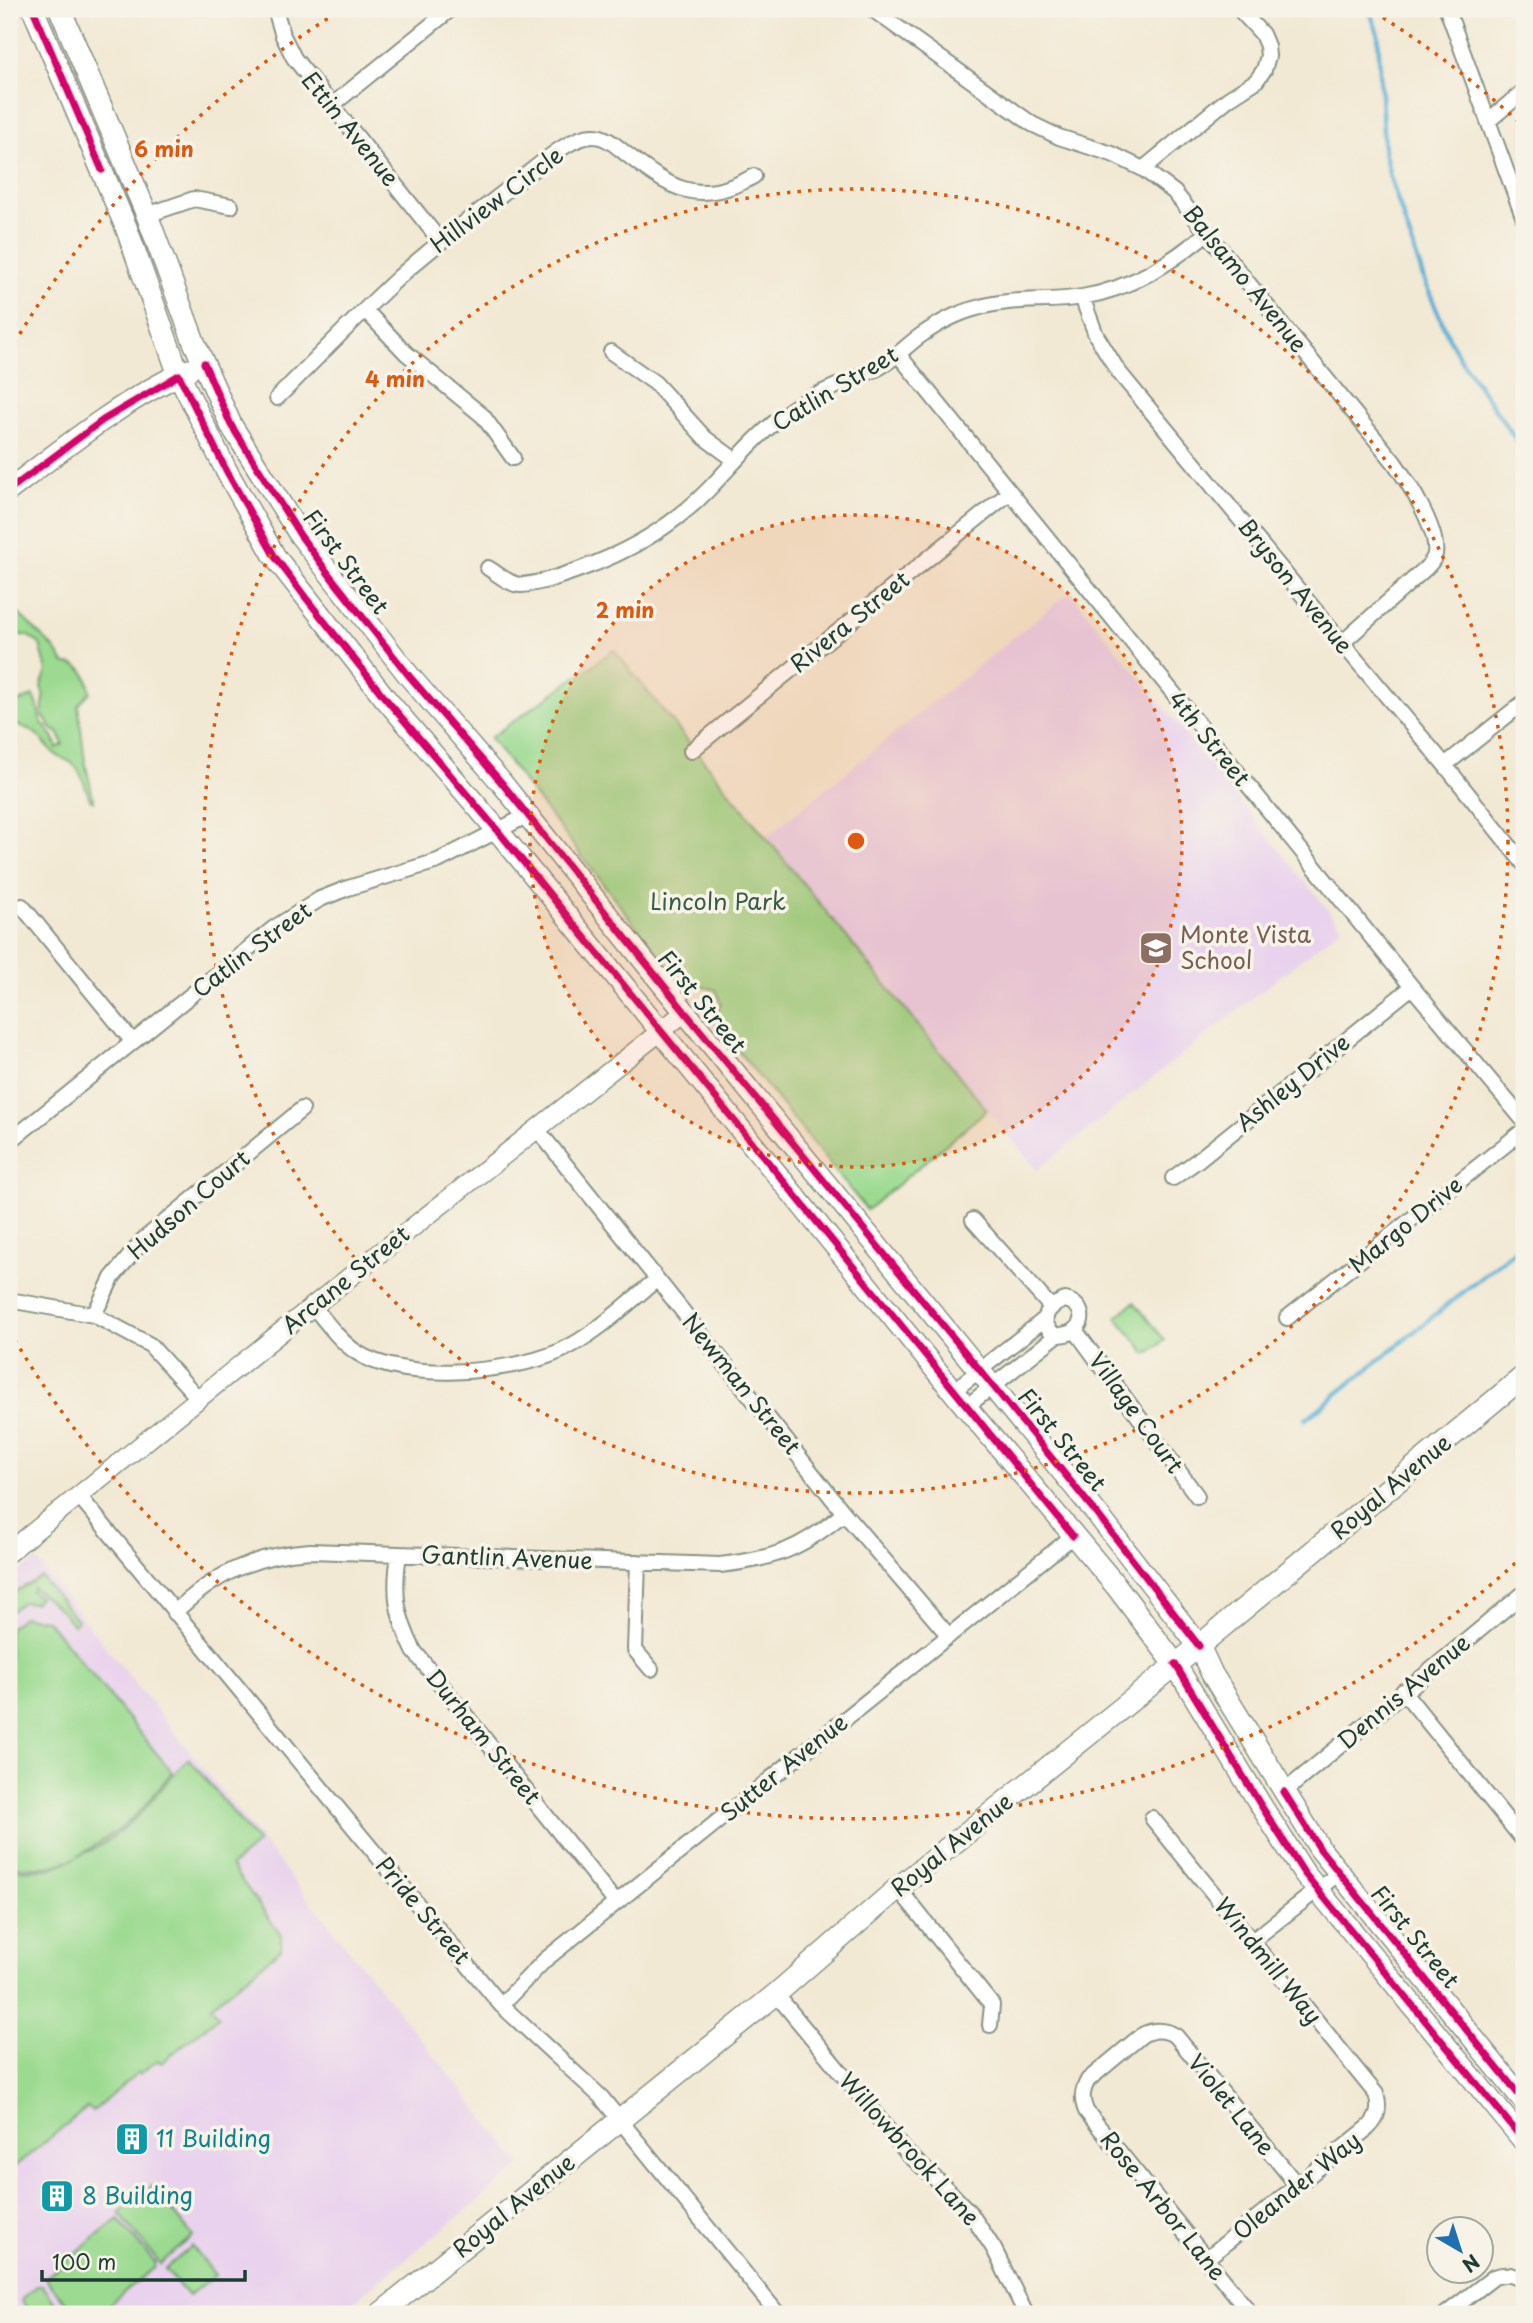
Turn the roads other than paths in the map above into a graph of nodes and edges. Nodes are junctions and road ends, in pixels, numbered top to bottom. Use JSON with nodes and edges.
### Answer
{"nodes":[{"id":1,"x":33,"y":9,"type":"edge"},
{"id":2,"x":60,"y":9,"type":"edge"},
{"id":3,"x":275,"y":9,"type":"edge"},
{"id":4,"x":451,"y":9,"type":"edge"},
{"id":5,"x":872,"y":9,"type":"edge"},
{"id":6,"x":1239,"y":9,"type":"edge"},
{"id":7,"x":1447,"y":9,"type":"edge"},
{"id":8,"x":1524,"y":91,"type":"edge"},
{"id":9,"x":331,"y":106,"type":"junction"},
{"id":10,"x":1488,"y":121,"type":"junction"},
{"id":11,"x":1143,"y":169,"type":"junction"},
{"id":12,"x":754,"y":176,"type":"dead end"},
{"id":13,"x":231,"y":206,"type":"dead end"},
{"id":14,"x":147,"y":215,"type":"junction"},
{"id":15,"x":1524,"y":219,"type":"edge"},
{"id":16,"x":1208,"y":232,"type":"junction"},
{"id":17,"x":441,"y":242,"type":"junction"},
{"id":18,"x":1082,"y":297,"type":"junction"},
{"id":19,"x":365,"y":310,"type":"junction"},
{"id":20,"x":611,"y":352,"type":"dead end"},
{"id":21,"x":898,"y":354,"type":"junction"},
{"id":22,"x":204,"y":363,"type":"junction"},
{"id":23,"x":178,"y":375,"type":"junction"},
{"id":24,"x":276,"y":398,"type":"dead end"},
{"id":25,"x":513,"y":458,"type":"dead end"},
{"id":26,"x":735,"y":460,"type":"junction"},
{"id":27,"x":9,"y":489,"type":"edge"},
{"id":28,"x":1009,"y":493,"type":"junction"},
{"id":29,"x":488,"y":568,"type":"dead end"},
{"id":30,"x":1342,"y":643,"type":"junction"},
{"id":31,"x":1524,"y":702,"type":"edge"},
{"id":32,"x":691,"y":751,"type":"dead end"},
{"id":33,"x":1445,"y":765,"type":"junction"},
{"id":34,"x":528,"y":816,"type":"junction"},
{"id":35,"x":498,"y":831,"type":"junction"},
{"id":36,"x":1524,"y":864,"type":"edge"},
{"id":37,"x":22,"y":906,"type":"dead end"},
{"id":38,"x":1412,"y":987,"type":"junction"},
{"id":39,"x":685,"y":1012,"type":"junction"},
{"id":40,"x":661,"y":1031,"type":"junction"},
{"id":41,"x":133,"y":1042,"type":"junction"},
{"id":42,"x":302,"y":1109,"type":"dead end"},
{"id":43,"x":1524,"y":1121,"type":"edge"},
{"id":44,"x":537,"y":1129,"type":"junction"},
{"id":45,"x":1524,"y":1130,"type":"edge"},
{"id":46,"x":9,"y":1142,"type":"edge"},
{"id":47,"x":1173,"y":1178,"type":"dead end"},
{"id":48,"x":974,"y":1220,"type":"dead end"},
{"id":49,"x":657,"y":1279,"type":"junction"},
{"id":50,"x":9,"y":1300,"type":"edge"},
{"id":51,"x":313,"y":1306,"type":"junction"},
{"id":52,"x":1048,"y":1312,"type":"junction"},
{"id":53,"x":94,"y":1315,"type":"junction"},
{"id":54,"x":1287,"y":1318,"type":"dead end"},
{"id":55,"x":1075,"y":1330,"type":"junction"},
{"id":56,"x":1056,"y":1336,"type":"junction"},
{"id":57,"x":1524,"y":1376,"type":"edge"},
{"id":58,"x":986,"y":1378,"type":"junction"},
{"id":59,"x":199,"y":1399,"type":"junction"},
{"id":60,"x":960,"y":1399,"type":"junction"},
{"id":61,"x":79,"y":1496,"type":"junction"},
{"id":62,"x":1197,"y":1496,"type":"dead end"},
{"id":63,"x":844,"y":1513,"type":"junction"},
{"id":64,"x":1073,"y":1536,"type":"junction"},
{"id":65,"x":9,"y":1552,"type":"edge"},
{"id":66,"x":398,"y":1554,"type":"junction"},
{"id":67,"x":638,"y":1562,"type":"junction"},
{"id":68,"x":1524,"y":1593,"type":"edge"},
{"id":69,"x":174,"y":1613,"type":"junction"},
{"id":70,"x":949,"y":1636,"type":"junction"},
{"id":71,"x":1199,"y":1646,"type":"junction"},
{"id":72,"x":1175,"y":1664,"type":"junction"},
{"id":73,"x":651,"y":1669,"type":"dead end"},
{"id":74,"x":1403,"y":1691,"type":"junction"},
{"id":75,"x":1284,"y":1791,"type":"junction"},
{"id":76,"x":1152,"y":1818,"type":"dead end"},
{"id":77,"x":1524,"y":1840,"type":"edge"},
{"id":78,"x":1339,"y":1873,"type":"junction"},
{"id":79,"x":898,"y":1888,"type":"junction"},
{"id":80,"x":1317,"y":1890,"type":"junction"},
{"id":81,"x":616,"y":1903,"type":"junction"},
{"id":82,"x":1252,"y":1941,"type":"junction"},
{"id":83,"x":776,"y":1994,"type":"junction"},
{"id":84,"x":501,"y":2006,"type":"junction"},
{"id":85,"x":990,"y":2025,"type":"dead end"},
{"id":86,"x":1082,"y":2095,"type":"joint"},
{"id":87,"x":1523,"y":2097,"type":"edge"},
{"id":88,"x":1379,"y":2107,"type":"joint"},
{"id":89,"x":1502,"y":2113,"type":"junction"},
{"id":90,"x":620,"y":2120,"type":"junction"},
{"id":91,"x":1524,"y":2141,"type":"edge"},
{"id":92,"x":1297,"y":2185,"type":"junction"},
{"id":93,"x":1206,"y":2259,"type":"junction"},
{"id":94,"x":1518,"y":2278,"type":"edge"},
{"id":95,"x":380,"y":2314,"type":"edge"},
{"id":96,"x":778,"y":2314,"type":"edge"},
{"id":97,"x":1026,"y":2314,"type":"edge"},
{"id":98,"x":1251,"y":2314,"type":"edge"},
{"id":99,"x":1446,"y":2314,"type":"edge"}],
"edges":[{"from":1,"to":23,"type":"main road","name":"First Street"},
{"from":2,"to":14,"type":"main road","name":"First Street"},
{"from":3,"to":9,"type":"street","name":"Ettin Avenue"},
{"from":4,"to":9,"type":"street"},
{"from":5,"to":11,"type":"street","name":"Balsamo Avenue"},
{"from":6,"to":11,"type":"street"},
{"from":7,"to":10,"type":"street"},
{"from":8,"to":10,"type":"street"},
{"from":9,"to":17,"type":"street","name":"Ettin Avenue"},
{"from":10,"to":15,"type":"street"},
{"from":11,"to":16,"type":"street","name":"Balsamo Avenue"},
{"from":12,"to":17,"type":"street","name":"Hillview Circle"},
{"from":13,"to":14,"type":"street"},
{"from":14,"to":22,"type":"main road","name":"First Street"},
{"from":16,"to":18,"type":"street","name":"Catlin Street"},
{"from":16,"to":30,"type":"street","name":"Balsamo Avenue"},
{"from":17,"to":19,"type":"street","name":"Hillview Circle"},
{"from":18,"to":21,"type":"street","name":"Catlin Street"},
{"from":18,"to":30,"type":"street","name":"Bryson Avenue"},
{"from":19,"to":24,"type":"street","name":"Hillview Circle"},
{"from":19,"to":25,"type":"street"},
{"from":20,"to":26,"type":"street"},
{"from":21,"to":26,"type":"street","name":"Catlin Street"},
{"from":21,"to":28,"type":"street","name":"4th Street"},
{"from":22,"to":23,"type":"main road"},
{"from":22,"to":34,"type":"main road","name":"First Street"},
{"from":23,"to":27,"type":"main road"},
{"from":23,"to":35,"type":"main road","name":"First Street"},
{"from":26,"to":29,"type":"street","name":"Catlin Street"},
{"from":28,"to":32,"type":"street","name":"Rivera Street"},
{"from":28,"to":38,"type":"street","name":"4th Street"},
{"from":30,"to":33,"type":"street","name":"Bryson Avenue"},
{"from":31,"to":33,"type":"street"},
{"from":33,"to":36,"type":"street","name":"Bryson Avenue"},
{"from":34,"to":35,"type":"street","name":"Catlin Street"},
{"from":34,"to":39,"type":"main road","name":"First Street"},
{"from":35,"to":40,"type":"main road","name":"First Street"},
{"from":35,"to":41,"type":"street","name":"Catlin Street"},
{"from":37,"to":41,"type":"street"},
{"from":38,"to":43,"type":"street","name":"4th Street"},
{"from":38,"to":47,"type":"street","name":"Ashley Drive"},
{"from":39,"to":40,"type":"street","name":"Arcane Street"},
{"from":39,"to":58,"type":"main road","name":"First Street"},
{"from":40,"to":44,"type":"street","name":"Arcane Street"},
{"from":40,"to":60,"type":"main road","name":"First Street"},
{"from":41,"to":46,"type":"street","name":"Catlin Street"},
{"from":42,"to":53,"type":"street","name":"Hudson Court"},
{"from":44,"to":49,"type":"street","name":"Newman Street"},
{"from":44,"to":51,"type":"street","name":"Arcane Street"},
{"from":45,"to":54,"type":"street","name":"Margo Drive"},
{"from":48,"to":52,"type":"street"},
{"from":49,"to":51,"type":"street"},
{"from":49,"to":63,"type":"street","name":"Newman Street"},
{"from":50,"to":53,"type":"street"},
{"from":51,"to":59,"type":"street","name":"Arcane Street"},
{"from":52,"to":55,"type":"street","name":"Village Court"},
{"from":52,"to":56,"type":"street"},
{"from":52,"to":58,"type":"street","name":"Village Court"},
{"from":53,"to":59,"type":"street"},
{"from":55,"to":56,"type":"street","name":"Village Court"},
{"from":55,"to":62,"type":"street","name":"Village Court"},
{"from":56,"to":58,"type":"street","name":"Village Court"},
{"from":57,"to":71,"type":"main road","name":"Royal Avenue"},
{"from":58,"to":60,"type":"street","name":"Village Court"},
{"from":58,"to":60,"type":"street","name":"Village Court"},
{"from":58,"to":71,"type":"main road","name":"First Street"},
{"from":59,"to":61,"type":"street","name":"Arcane Street"},
{"from":60,"to":64,"type":"main road","name":"First Street"},
{"from":61,"to":65,"type":"street","name":"Arcane Street"},
{"from":61,"to":69,"type":"street","name":"Pride Street"},
{"from":63,"to":67,"type":"street","name":"Gantlin Avenue"},
{"from":63,"to":70,"type":"street","name":"Newman Street"},
{"from":64,"to":70,"type":"street","name":"Sutter Avenue"},
{"from":64,"to":72,"type":"main road","name":"First Street"},
{"from":66,"to":67,"type":"street","name":"Gantlin Avenue"},
{"from":66,"to":69,"type":"street","name":"Gantlin Avenue"},
{"from":66,"to":81,"type":"street","name":"Durham Street"},
{"from":67,"to":73,"type":"street"},
{"from":68,"to":74,"type":"street","name":"Dennis Avenue"},
{"from":69,"to":84,"type":"street","name":"Pride Street"},
{"from":70,"to":81,"type":"street","name":"Sutter Avenue"},
{"from":71,"to":72,"type":"main road","name":"Royal Avenue"},
{"from":71,"to":75,"type":"main road","name":"First Street"},
{"from":72,"to":79,"type":"main road","name":"Royal Avenue"},
{"from":72,"to":80,"type":"main road","name":"First Street"},
{"from":74,"to":75,"type":"street","name":"Dennis Avenue"},
{"from":74,"to":77,"type":"street"},
{"from":75,"to":78,"type":"main road","name":"First Street"},
{"from":76,"to":82,"type":"street","name":"Windmill Way"},
{"from":78,"to":80,"type":"street"},
{"from":78,"to":87,"type":"main road","name":"First Street"},
{"from":79,"to":83,"type":"main road","name":"Royal Avenue"},
{"from":79,"to":85,"type":"street"},
{"from":80,"to":82,"type":"street"},
{"from":80,"to":89,"type":"main road","name":"First Street"},
{"from":81,"to":84,"type":"street","name":"Sutter Avenue"},
{"from":82,"to":88,"type":"street","name":"Windmill Way"},
{"from":83,"to":90,"type":"main road","name":"Royal Avenue"},
{"from":83,"to":97,"type":"street","name":"Willowbrook Lane"},
{"from":84,"to":90,"type":"street","name":"Pride Street"},
{"from":86,"to":92,"type":"street","name":"Violet Lane"},
{"from":86,"to":93,"type":"street","name":"Rose Arbor Lane"},
{"from":87,"to":89,"type":"street"},
{"from":88,"to":92,"type":"street","name":"Oleander Way"},
{"from":89,"to":91,"type":"main road","name":"First Street"},
{"from":90,"to":95,"type":"main road","name":"Royal Avenue"},
{"from":90,"to":96,"type":"street","name":"Pride Street"},
{"from":92,"to":93,"type":"street","name":"Oleander Way"},
{"from":93,"to":98,"type":"street","name":"Rose Arbor Lane"},
{"from":94,"to":99,"type":"street"}]}
